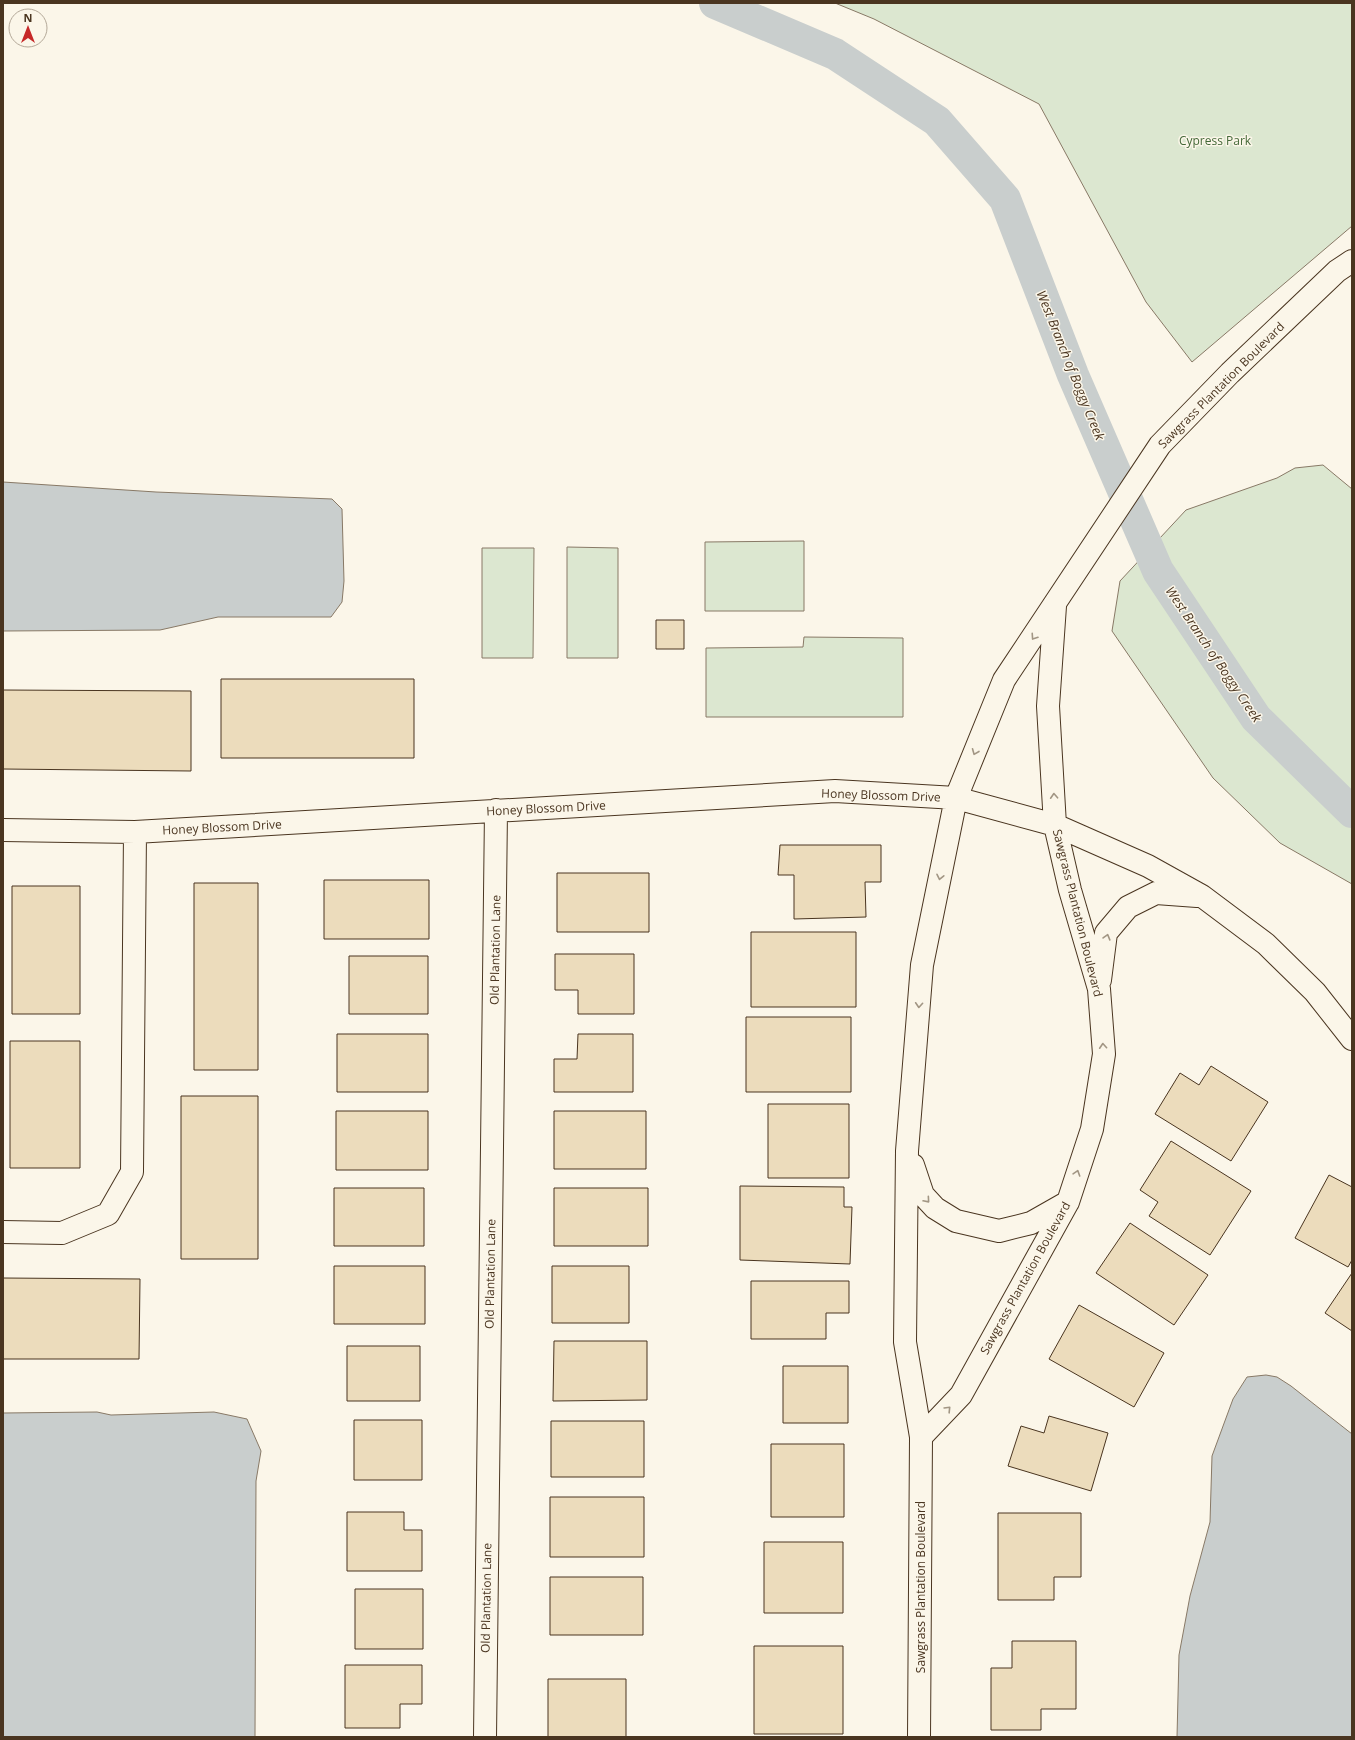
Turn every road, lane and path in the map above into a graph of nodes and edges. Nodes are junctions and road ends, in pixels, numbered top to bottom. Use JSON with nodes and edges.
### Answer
{"nodes":[{"id":1,"x":1352,"y":261,"type":"edge"},
{"id":2,"x":1056,"y":605,"type":"junction"},
{"id":3,"x":956,"y":798,"type":"junction"},
{"id":4,"x":496,"y":810,"type":"junction"},
{"id":5,"x":1056,"y":825,"type":"junction"},
{"id":6,"x":3,"y":830,"type":"edge"},
{"id":7,"x":135,"y":832,"type":"junction"},
{"id":8,"x":1202,"y":896,"type":"junction"},
{"id":9,"x":1099,"y":989,"type":"junction"},
{"id":10,"x":1352,"y":1039,"type":"edge"},
{"id":11,"x":908,"y":1151,"type":"junction"},
{"id":12,"x":1068,"y":1202,"type":"junction"},
{"id":13,"x":3,"y":1232,"type":"edge"},
{"id":14,"x":921,"y":1437,"type":"junction"},
{"id":15,"x":484,"y":1737,"type":"edge"},
{"id":16,"x":919,"y":1737,"type":"edge"}],
"edges":[{"from":1,"to":2,"type":"street","name":"Sawgrass Plantation Boulevard"},
{"from":2,"to":3,"type":"street","name":"Sawgrass Plantation Boulevard","one_way":true},
{"from":5,"to":2,"type":"street","name":"Sawgrass Plantation Boulevard","one_way":true},
{"from":3,"to":4,"type":"street","name":"Honey Blossom Drive"},
{"from":3,"to":5,"type":"street","name":"Honey Blossom Drive"},
{"from":3,"to":11,"type":"street","name":"Sawgrass Plantation Boulevard","one_way":true},
{"from":4,"to":7,"type":"street","name":"Honey Blossom Drive"},
{"from":4,"to":15,"type":"street","name":"Old Plantation Lane"},
{"from":5,"to":8,"type":"street","name":"Honey Blossom Drive"},
{"from":5,"to":9,"type":"street","name":"Sawgrass Plantation Boulevard"},
{"from":6,"to":7,"type":"street","name":"Honey Blossom Drive"},
{"from":7,"to":13,"type":"street"},
{"from":9,"to":8,"type":"street","one_way":true},
{"from":8,"to":10,"type":"street","name":"Honey Blossom Drive"},
{"from":12,"to":9,"type":"street","name":"Sawgrass Plantation Boulevard","one_way":true},
{"from":11,"to":12,"type":"street","one_way":true},
{"from":11,"to":14,"type":"street","name":"Sawgrass Plantation Boulevard"},
{"from":14,"to":12,"type":"street","name":"Sawgrass Plantation Boulevard","one_way":true},
{"from":14,"to":16,"type":"street","name":"Sawgrass Plantation Boulevard"}]}
